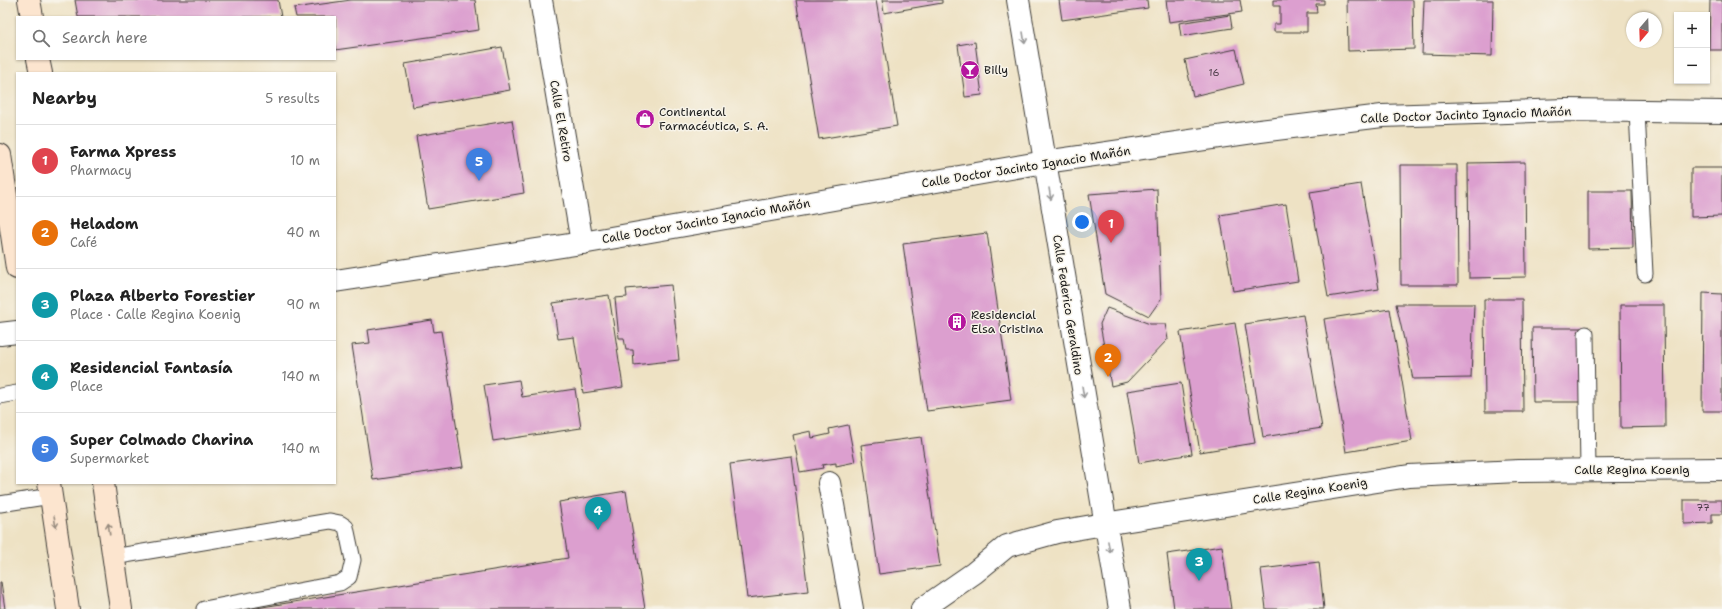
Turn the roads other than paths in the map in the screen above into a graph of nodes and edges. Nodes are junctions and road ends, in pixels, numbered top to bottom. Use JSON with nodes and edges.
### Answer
{"nodes":[{"id":1,"x":30,"y":0,"type":"edge"},
{"id":2,"x":541,"y":0,"type":"edge"},
{"id":3,"x":1018,"y":0,"type":"edge"},
{"id":4,"x":32,"y":16,"type":"edge"},
{"id":5,"x":38,"y":60,"type":"edge"},
{"id":6,"x":41,"y":72,"type":"edge"},
{"id":7,"x":1637,"y":111,"type":"junction"},
{"id":8,"x":1722,"y":112,"type":"edge"},
{"id":9,"x":0,"y":155,"type":"edge"},
{"id":10,"x":1045,"y":162,"type":"junction"},
{"id":11,"x":582,"y":243,"type":"junction"},
{"id":12,"x":16,"y":261,"type":"edge"},
{"id":13,"x":1645,"y":274,"type":"dead end"},
{"id":14,"x":336,"y":281,"type":"edge"},
{"id":15,"x":16,"y":332,"type":"edge"},
{"id":16,"x":0,"y":334,"type":"edge"},
{"id":17,"x":1586,"y":334,"type":"dead end"},
{"id":18,"x":16,"y":393,"type":"edge"},
{"id":19,"x":0,"y":396,"type":"edge"},
{"id":20,"x":1722,"y":469,"type":"edge"},
{"id":21,"x":1588,"y":470,"type":"junction"},
{"id":22,"x":828,"y":483,"type":"dead end"},
{"id":23,"x":102,"y":484,"type":"edge"},
{"id":24,"x":50,"y":489,"type":"edge"},
{"id":25,"x":0,"y":504,"type":"edge"},
{"id":26,"x":1104,"y":524,"type":"junction"},
{"id":27,"x":114,"y":557,"type":"junction"},
{"id":28,"x":68,"y":609,"type":"edge"},
{"id":29,"x":121,"y":609,"type":"edge"},
{"id":30,"x":204,"y":609,"type":"edge"},
{"id":31,"x":852,"y":609,"type":"edge"},
{"id":32,"x":922,"y":609,"type":"edge"},
{"id":33,"x":1120,"y":609,"type":"edge"}],
"edges":[{"from":1,"to":4,"type":"main road"},
{"from":2,"to":11,"type":"street","name":"Calle El Retiro"},
{"from":3,"to":10,"type":"street","name":"Calle Federico Geraldino","one_way":true},
{"from":5,"to":6,"type":"main road"},
{"from":7,"to":8,"type":"street","name":"Calle Doctor Jacinto Ignacio Mañón"},
{"from":7,"to":10,"type":"street","name":"Calle Doctor Jacinto Ignacio Mañón"},
{"from":7,"to":13,"type":"lane"},
{"from":9,"to":12,"type":"main road"},
{"from":10,"to":11,"type":"street","name":"Calle Doctor Jacinto Ignacio Mañón"},
{"from":10,"to":26,"type":"street","name":"Calle Federico Geraldino","one_way":true},
{"from":11,"to":14,"type":"street","name":"Calle Doctor Jacinto Ignacio Mañón"},
{"from":15,"to":16,"type":"street"},
{"from":17,"to":21,"type":"lane"},
{"from":18,"to":19,"type":"lane"},
{"from":20,"to":21,"type":"street","name":"Calle Regina Koenig"},
{"from":21,"to":26,"type":"street","name":"Calle Regina Koenig"},
{"from":22,"to":31,"type":"street"},
{"from":27,"to":23,"type":"main road","one_way":true},
{"from":24,"to":25,"type":"lane"},
{"from":24,"to":28,"type":"main road","one_way":true},
{"from":26,"to":32,"type":"street","name":"Calle Regina Koenig"},
{"from":26,"to":33,"type":"street","name":"Calle Federico Geraldino","one_way":true},
{"from":27,"to":29,"type":"main road"},
{"from":27,"to":30,"type":"lane"}]}
